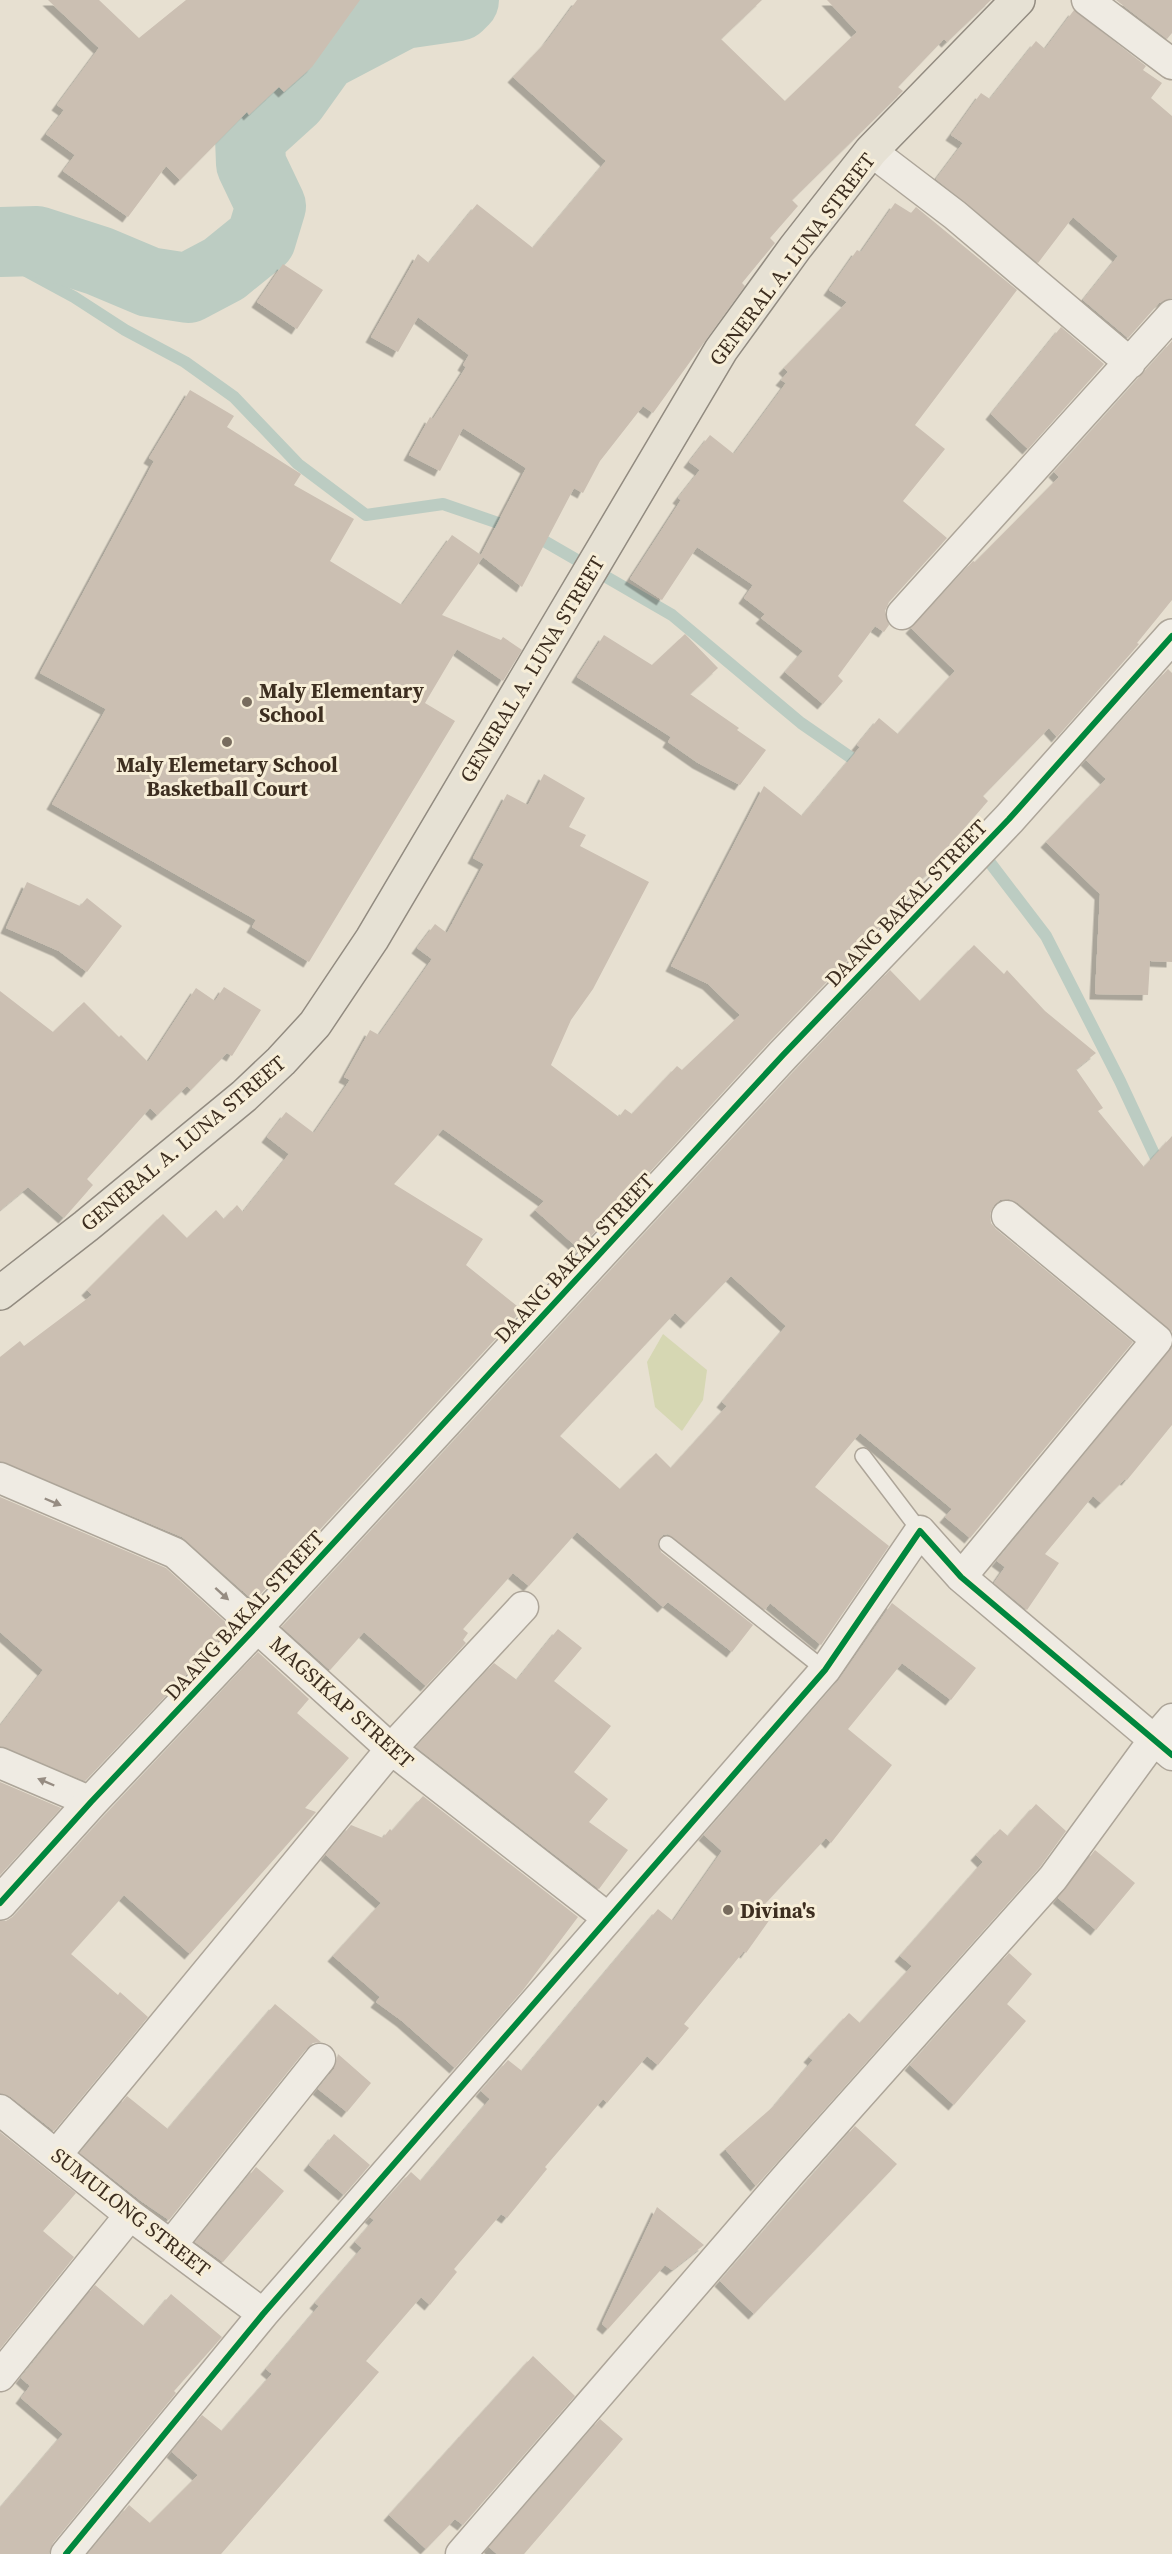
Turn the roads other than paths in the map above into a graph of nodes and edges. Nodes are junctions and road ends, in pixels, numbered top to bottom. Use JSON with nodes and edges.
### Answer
{"nodes":[{"id":1,"x":1018,"y":0,"type":"edge"},
{"id":2,"x":1087,"y":0,"type":"edge"},
{"id":3,"x":1172,"y":64,"type":"edge"},
{"id":4,"x":871,"y":151,"type":"junction"},
{"id":5,"x":1172,"y":315,"type":"edge"},
{"id":6,"x":1130,"y":363,"type":"junction"},
{"id":7,"x":902,"y":614,"type":"dead end"},
{"id":8,"x":1172,"y":636,"type":"edge"},
{"id":9,"x":1007,"y":1216,"type":"dead end"},
{"id":10,"x":0,"y":1293,"type":"edge"},
{"id":11,"x":863,"y":1456,"type":"dead end"},
{"id":12,"x":0,"y":1478,"type":"edge"},
{"id":13,"x":920,"y":1531,"type":"junction"},
{"id":14,"x":667,"y":1544,"type":"dead end"},
{"id":15,"x":961,"y":1577,"type":"junction"},
{"id":16,"x":524,"y":1607,"type":"dead end"},
{"id":17,"x":257,"y":1626,"type":"junction"},
{"id":18,"x":825,"y":1670,"type":"junction"},
{"id":19,"x":1166,"y":1738,"type":"edge"},
{"id":20,"x":391,"y":1749,"type":"junction"},
{"id":21,"x":0,"y":1763,"type":"edge"},
{"id":22,"x":91,"y":1802,"type":"junction"},
{"id":23,"x":0,"y":1903,"type":"edge"},
{"id":24,"x":608,"y":1918,"type":"junction"},
{"id":25,"x":320,"y":2059,"type":"dead end"},
{"id":26,"x":3,"y":2118,"type":"edge"},
{"id":27,"x":57,"y":2154,"type":"junction"},
{"id":28,"x":130,"y":2215,"type":"junction"},
{"id":29,"x":171,"y":2245,"type":"junction"},
{"id":30,"x":263,"y":2314,"type":"junction"},
{"id":31,"x":0,"y":2376,"type":"edge"},
{"id":32,"x":66,"y":2554,"type":"edge"},
{"id":33,"x":461,"y":2554,"type":"edge"}],
"edges":[{"from":1,"to":4,"type":"main road","name":"GENERAL A. LUNA STREET"},
{"from":2,"to":3,"type":"street"},
{"from":4,"to":6,"type":"street"},
{"from":4,"to":10,"type":"main road","name":"GENERAL A. LUNA STREET"},
{"from":5,"to":6,"type":"street"},
{"from":6,"to":7,"type":"street"},
{"from":8,"to":17,"type":"street","name":"DAANG BAKAL STREET"},
{"from":9,"to":15,"type":"street"},
{"from":11,"to":13,"type":"lane"},
{"from":12,"to":17,"type":"street","name":"MAGSIKAP STREET","one_way":true},
{"from":13,"to":15,"type":"street"},
{"from":13,"to":18,"type":"street"},
{"from":14,"to":18,"type":"lane"},
{"from":15,"to":19,"type":"street"},
{"from":16,"to":20,"type":"street"},
{"from":17,"to":20,"type":"street","name":"MAGSIKAP STREET"},
{"from":17,"to":22,"type":"street","name":"DAANG BAKAL STREET"},
{"from":18,"to":24,"type":"street"},
{"from":19,"to":33,"type":"street"},
{"from":20,"to":24,"type":"street","name":"MAGSIKAP STREET"},
{"from":20,"to":27,"type":"street"},
{"from":22,"to":21,"type":"street","one_way":true},
{"from":22,"to":23,"type":"street","name":"DAANG BAKAL STREET"},
{"from":24,"to":30,"type":"street"},
{"from":25,"to":29,"type":"street"},
{"from":26,"to":27,"type":"street","name":"SUMULONG STREET"},
{"from":27,"to":28,"type":"street","name":"SUMULONG STREET"},
{"from":28,"to":29,"type":"street","name":"SUMULONG STREET"},
{"from":28,"to":31,"type":"street"},
{"from":29,"to":30,"type":"street","name":"SUMULONG STREET"},
{"from":30,"to":32,"type":"street"}]}
